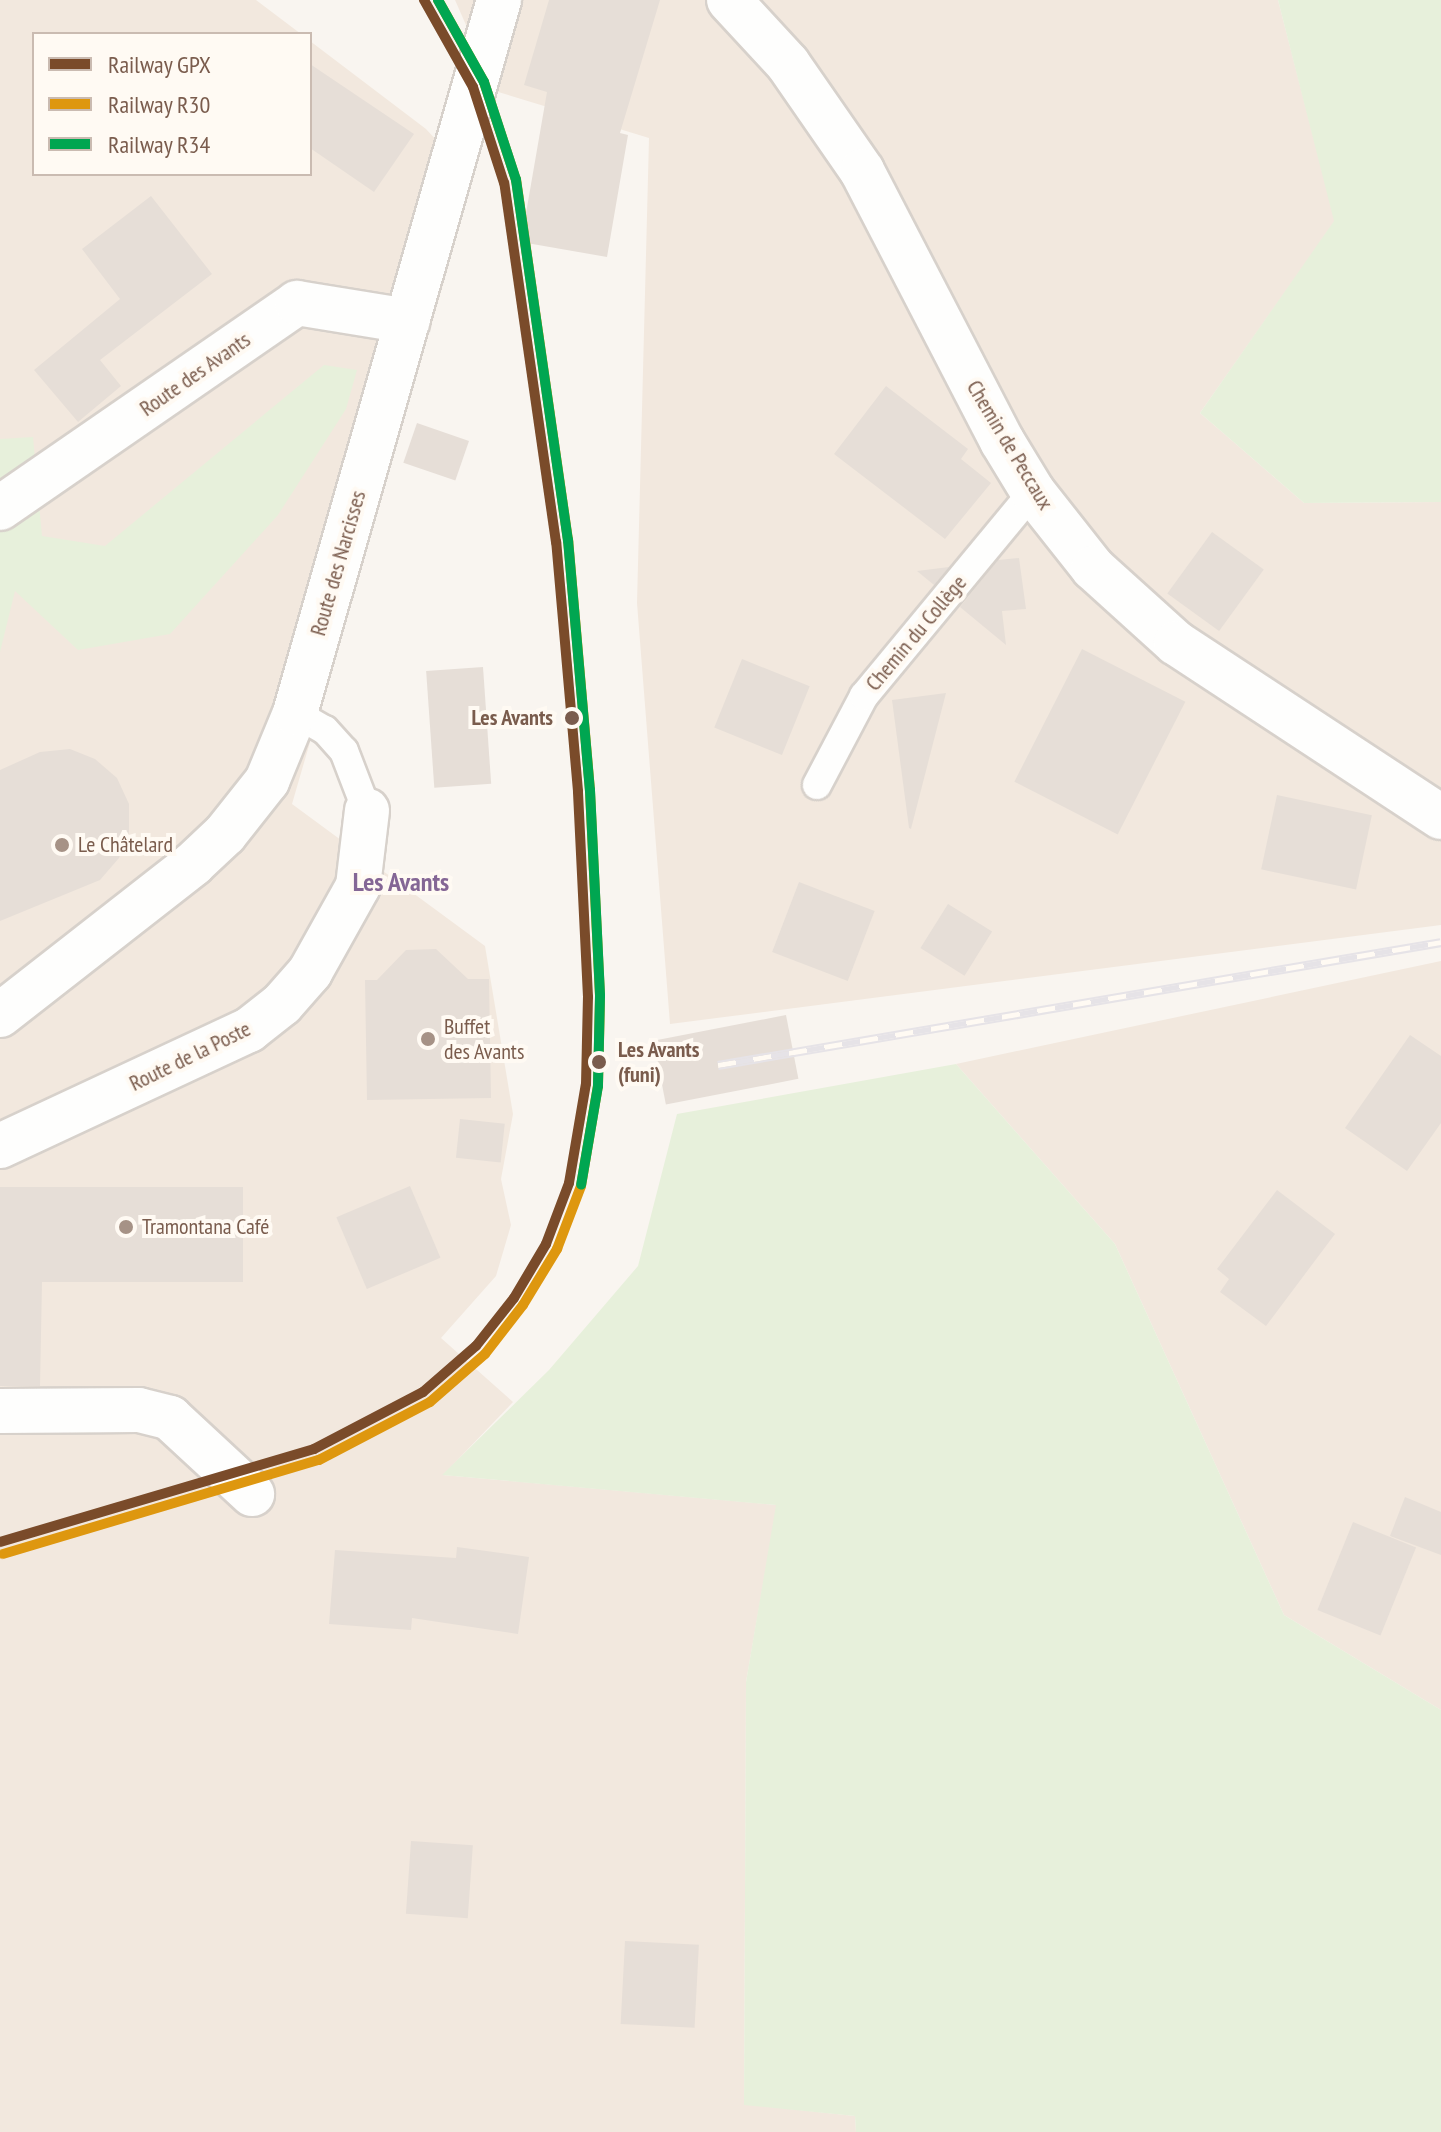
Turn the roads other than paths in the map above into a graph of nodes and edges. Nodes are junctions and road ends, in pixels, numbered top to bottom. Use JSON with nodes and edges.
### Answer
{"nodes":[{"id":1,"x":499,"y":0,"type":"edge"},
{"id":2,"x":729,"y":0,"type":"edge"},
{"id":3,"x":408,"y":321,"type":"junction"},
{"id":4,"x":1033,"y":492,"type":"junction"},
{"id":5,"x":0,"y":508,"type":"edge"},
{"id":6,"x":295,"y":713,"type":"junction"},
{"id":7,"x":817,"y":785,"type":"dead end"},
{"id":8,"x":367,"y":811,"type":"joint"},
{"id":9,"x":1441,"y":817,"type":"edge"},
{"id":10,"x":0,"y":1015,"type":"edge"},
{"id":11,"x":0,"y":1146,"type":"edge"},
{"id":12,"x":0,"y":1411,"type":"edge"},
{"id":13,"x":252,"y":1494,"type":"dead end"}],
"edges":[{"from":1,"to":3,"type":"street","name":"Route des Narcisses"},
{"from":2,"to":4,"type":"street","name":"Chemin de Peccaux"},
{"from":3,"to":5,"type":"street","name":"Route des Avants"},
{"from":3,"to":6,"type":"street","name":"Route des Narcisses"},
{"from":4,"to":7,"type":"lane","name":"Chemin du Collège"},
{"from":4,"to":9,"type":"street","name":"Chemin de Peccaux"},
{"from":6,"to":8,"type":"lane","name":"Route de la Poste"},
{"from":6,"to":10,"type":"street","name":"Route des Narcisses"},
{"from":8,"to":11,"type":"street","name":"Route de la Poste"},
{"from":12,"to":13,"type":"street"}]}
